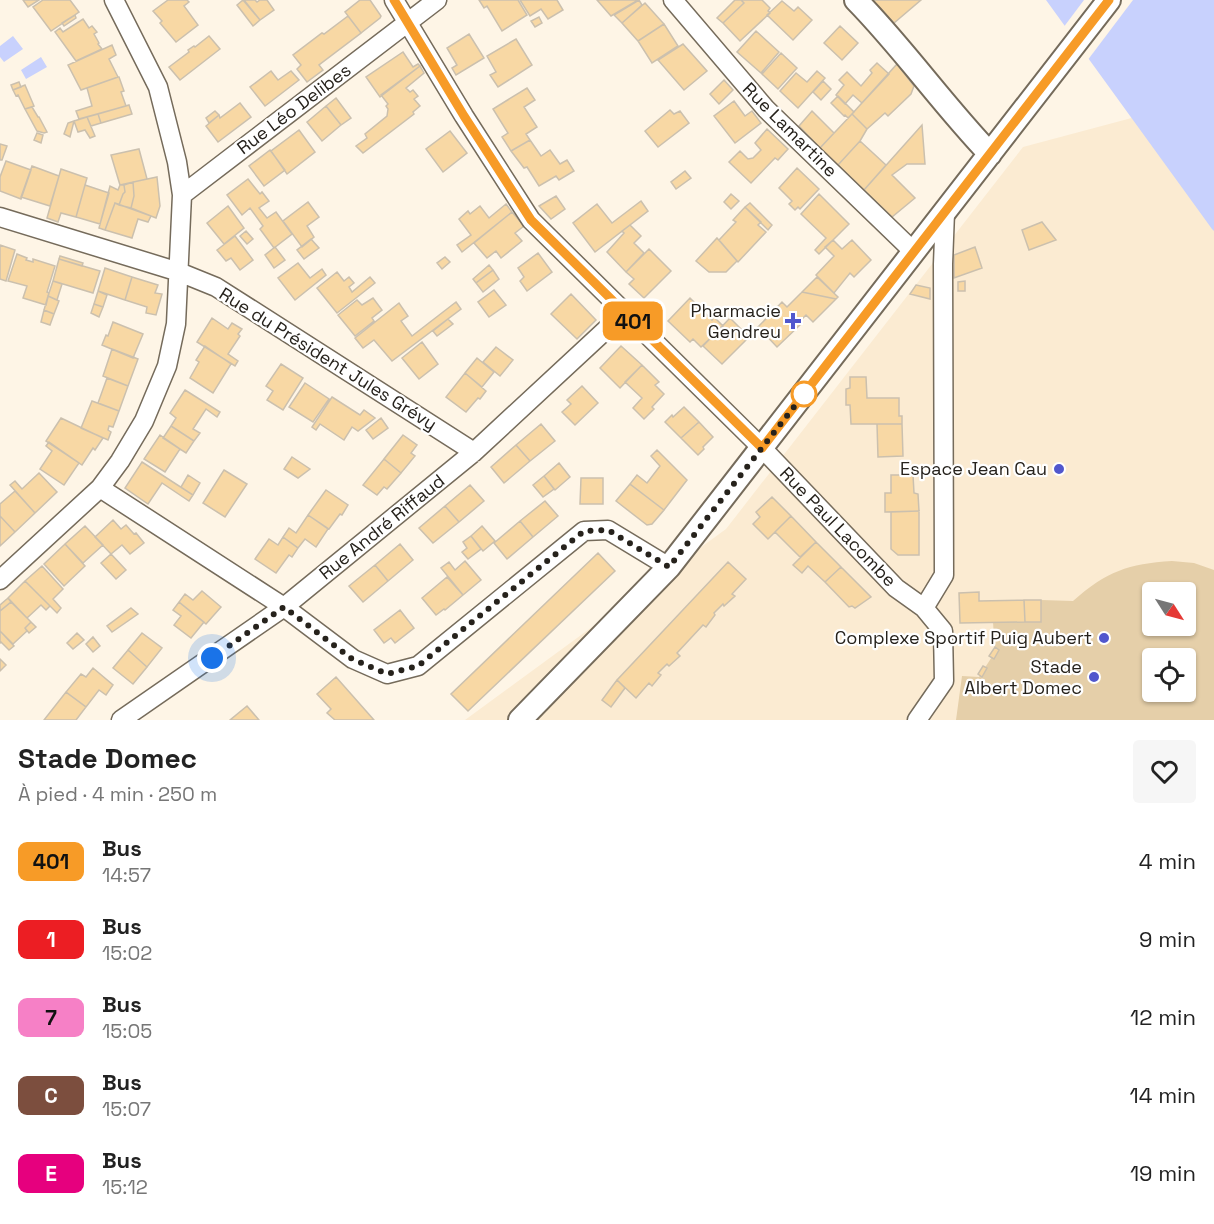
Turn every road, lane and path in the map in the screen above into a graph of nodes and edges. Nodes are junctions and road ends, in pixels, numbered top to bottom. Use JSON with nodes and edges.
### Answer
{"nodes":[{"id":1,"x":114,"y":0,"type":"edge"},
{"id":2,"x":394,"y":0,"type":"edge"},
{"id":3,"x":437,"y":0,"type":"edge"},
{"id":4,"x":673,"y":0,"type":"edge"},
{"id":5,"x":856,"y":0,"type":"edge"},
{"id":6,"x":1109,"y":0,"type":"edge"},
{"id":7,"x":407,"y":23,"type":"junction"},
{"id":8,"x":990,"y":154,"type":"junction"},
{"id":9,"x":182,"y":195,"type":"junction"},
{"id":10,"x":945,"y":212,"type":"junction"},
{"id":11,"x":0,"y":217,"type":"edge"},
{"id":12,"x":915,"y":252,"type":"junction"},
{"id":13,"x":179,"y":272,"type":"junction"},
{"id":14,"x":625,"y":312,"type":"junction"},
{"id":15,"x":762,"y":448,"type":"junction"},
{"id":16,"x":474,"y":452,"type":"junction"},
{"id":17,"x":100,"y":488,"type":"junction"},
{"id":18,"x":669,"y":567,"type":"junction"},
{"id":19,"x":0,"y":580,"type":"edge"},
{"id":20,"x":284,"y":607,"type":"junction"},
{"id":21,"x":924,"y":608,"type":"junction"},
{"id":22,"x":121,"y":720,"type":"edge"},
{"id":23,"x":520,"y":720,"type":"edge"},
{"id":24,"x":917,"y":720,"type":"edge"}],
"edges":[{"from":1,"to":9,"type":"street"},
{"from":2,"to":7,"type":"street","name":"Rue Paul Lacombe"},
{"from":3,"to":7,"type":"street"},
{"from":4,"to":12,"type":"street","name":"Rue Lamartine"},
{"from":5,"to":8,"type":"street"},
{"from":6,"to":8,"type":"street"},
{"from":7,"to":9,"type":"street","name":"Rue Léo Delibes"},
{"from":7,"to":14,"type":"street","name":"Rue Paul Lacombe"},
{"from":8,"to":10,"type":"street"},
{"from":9,"to":13,"type":"street"},
{"from":10,"to":12,"type":"street"},
{"from":10,"to":21,"type":"street"},
{"from":11,"to":13,"type":"street","name":"Rue du Président Jules Grévy"},
{"from":12,"to":15,"type":"street"},
{"from":13,"to":16,"type":"street","name":"Rue du Président Jules Grévy"},
{"from":13,"to":17,"type":"street"},
{"from":14,"to":15,"type":"street","name":"Rue Paul Lacombe"},
{"from":14,"to":16,"type":"street","name":"Rue André Riffaud"},
{"from":15,"to":18,"type":"street"},
{"from":15,"to":21,"type":"street","name":"Rue Paul Lacombe"},
{"from":16,"to":20,"type":"street","name":"Rue André Riffaud"},
{"from":17,"to":19,"type":"street"},
{"from":17,"to":20,"type":"street"},
{"from":18,"to":20,"type":"street"},
{"from":18,"to":23,"type":"street"},
{"from":20,"to":22,"type":"street","name":"Rue André Riffaud"},
{"from":21,"to":24,"type":"street","name":"Rue Paul Lacombe"}]}
